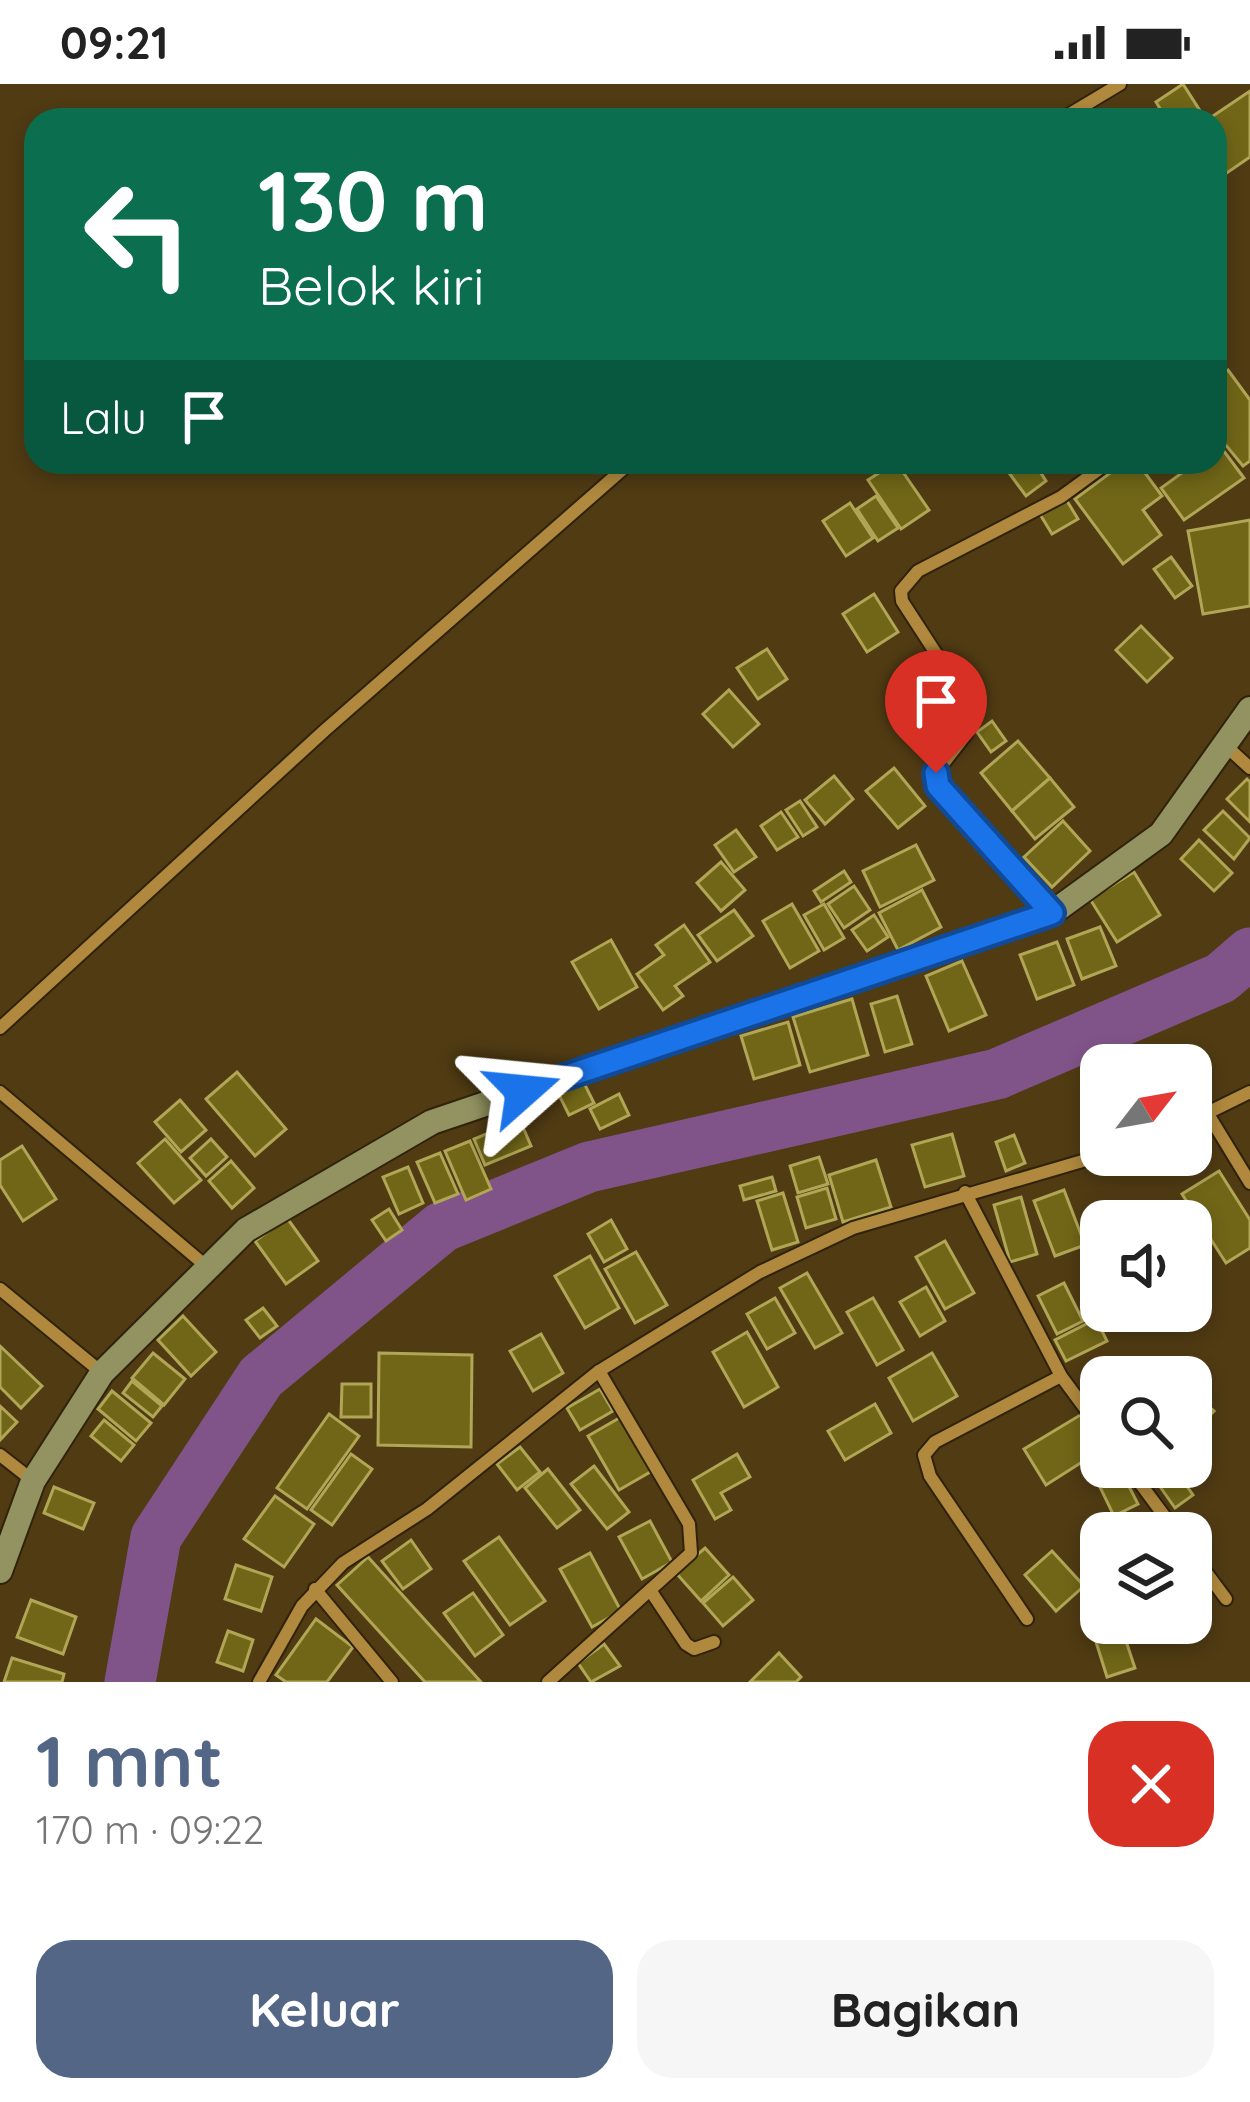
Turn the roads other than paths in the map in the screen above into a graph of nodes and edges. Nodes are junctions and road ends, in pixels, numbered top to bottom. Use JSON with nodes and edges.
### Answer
{"nodes":[{"id":1,"x":1120,"y":84,"type":"edge"},
{"id":2,"x":1080,"y":108,"type":"edge"},
{"id":3,"x":617,"y":474,"type":"edge"},
{"id":4,"x":1093,"y":474,"type":"edge"},
{"id":5,"x":1250,"y":709,"type":"edge"},
{"id":6,"x":1226,"y":746,"type":"junction"},
{"id":7,"x":1250,"y":768,"type":"edge"},
{"id":8,"x":1052,"y":913,"type":"junction"},
{"id":9,"x":0,"y":1028,"type":"edge"},
{"id":10,"x":0,"y":1091,"type":"edge"},
{"id":11,"x":1250,"y":1093,"type":"edge"},
{"id":12,"x":1212,"y":1112,"type":"edge"},
{"id":13,"x":1212,"y":1121,"type":"edge"},
{"id":14,"x":1080,"y":1161,"type":"edge"},
{"id":15,"x":1250,"y":1183,"type":"edge"},
{"id":16,"x":964,"y":1192,"type":"junction"},
{"id":17,"x":206,"y":1266,"type":"junction"},
{"id":18,"x":0,"y":1289,"type":"edge"},
{"id":19,"x":599,"y":1371,"type":"junction"},
{"id":20,"x":102,"y":1373,"type":"junction"},
{"id":21,"x":1061,"y":1376,"type":"junction"},
{"id":22,"x":1080,"y":1402,"type":"edge"},
{"id":23,"x":0,"y":1455,"type":"edge"},
{"id":24,"x":33,"y":1481,"type":"junction"},
{"id":25,"x":0,"y":1571,"type":"edge"},
{"id":26,"x":1212,"y":1580,"type":"edge"},
{"id":27,"x":315,"y":1589,"type":"junction"},
{"id":28,"x":650,"y":1590,"type":"junction"},
{"id":29,"x":1226,"y":1599,"type":"dead end"},
{"id":30,"x":1027,"y":1619,"type":"dead end"},
{"id":31,"x":714,"y":1642,"type":"dead end"},
{"id":32,"x":259,"y":1682,"type":"edge"},
{"id":33,"x":392,"y":1682,"type":"edge"},
{"id":34,"x":548,"y":1682,"type":"edge"}],
"edges":[{"from":1,"to":2,"type":"street"},
{"from":3,"to":9,"type":"street"},
{"from":4,"to":8,"type":"street"},
{"from":5,"to":6,"type":"street"},
{"from":6,"to":7,"type":"street"},
{"from":6,"to":8,"type":"street"},
{"from":8,"to":17,"type":"street"},
{"from":10,"to":17,"type":"street"},
{"from":11,"to":12,"type":"street"},
{"from":13,"to":15,"type":"street"},
{"from":14,"to":16,"type":"street"},
{"from":16,"to":19,"type":"street"},
{"from":16,"to":21,"type":"street"},
{"from":17,"to":20,"type":"street"},
{"from":18,"to":20,"type":"street"},
{"from":19,"to":27,"type":"street"},
{"from":19,"to":28,"type":"street"},
{"from":20,"to":24,"type":"street"},
{"from":21,"to":22,"type":"street"},
{"from":21,"to":30,"type":"street"},
{"from":23,"to":24,"type":"street"},
{"from":24,"to":25,"type":"street"},
{"from":26,"to":29,"type":"street"},
{"from":27,"to":32,"type":"street"},
{"from":27,"to":33,"type":"street"},
{"from":28,"to":31,"type":"street"},
{"from":28,"to":34,"type":"street"}]}
